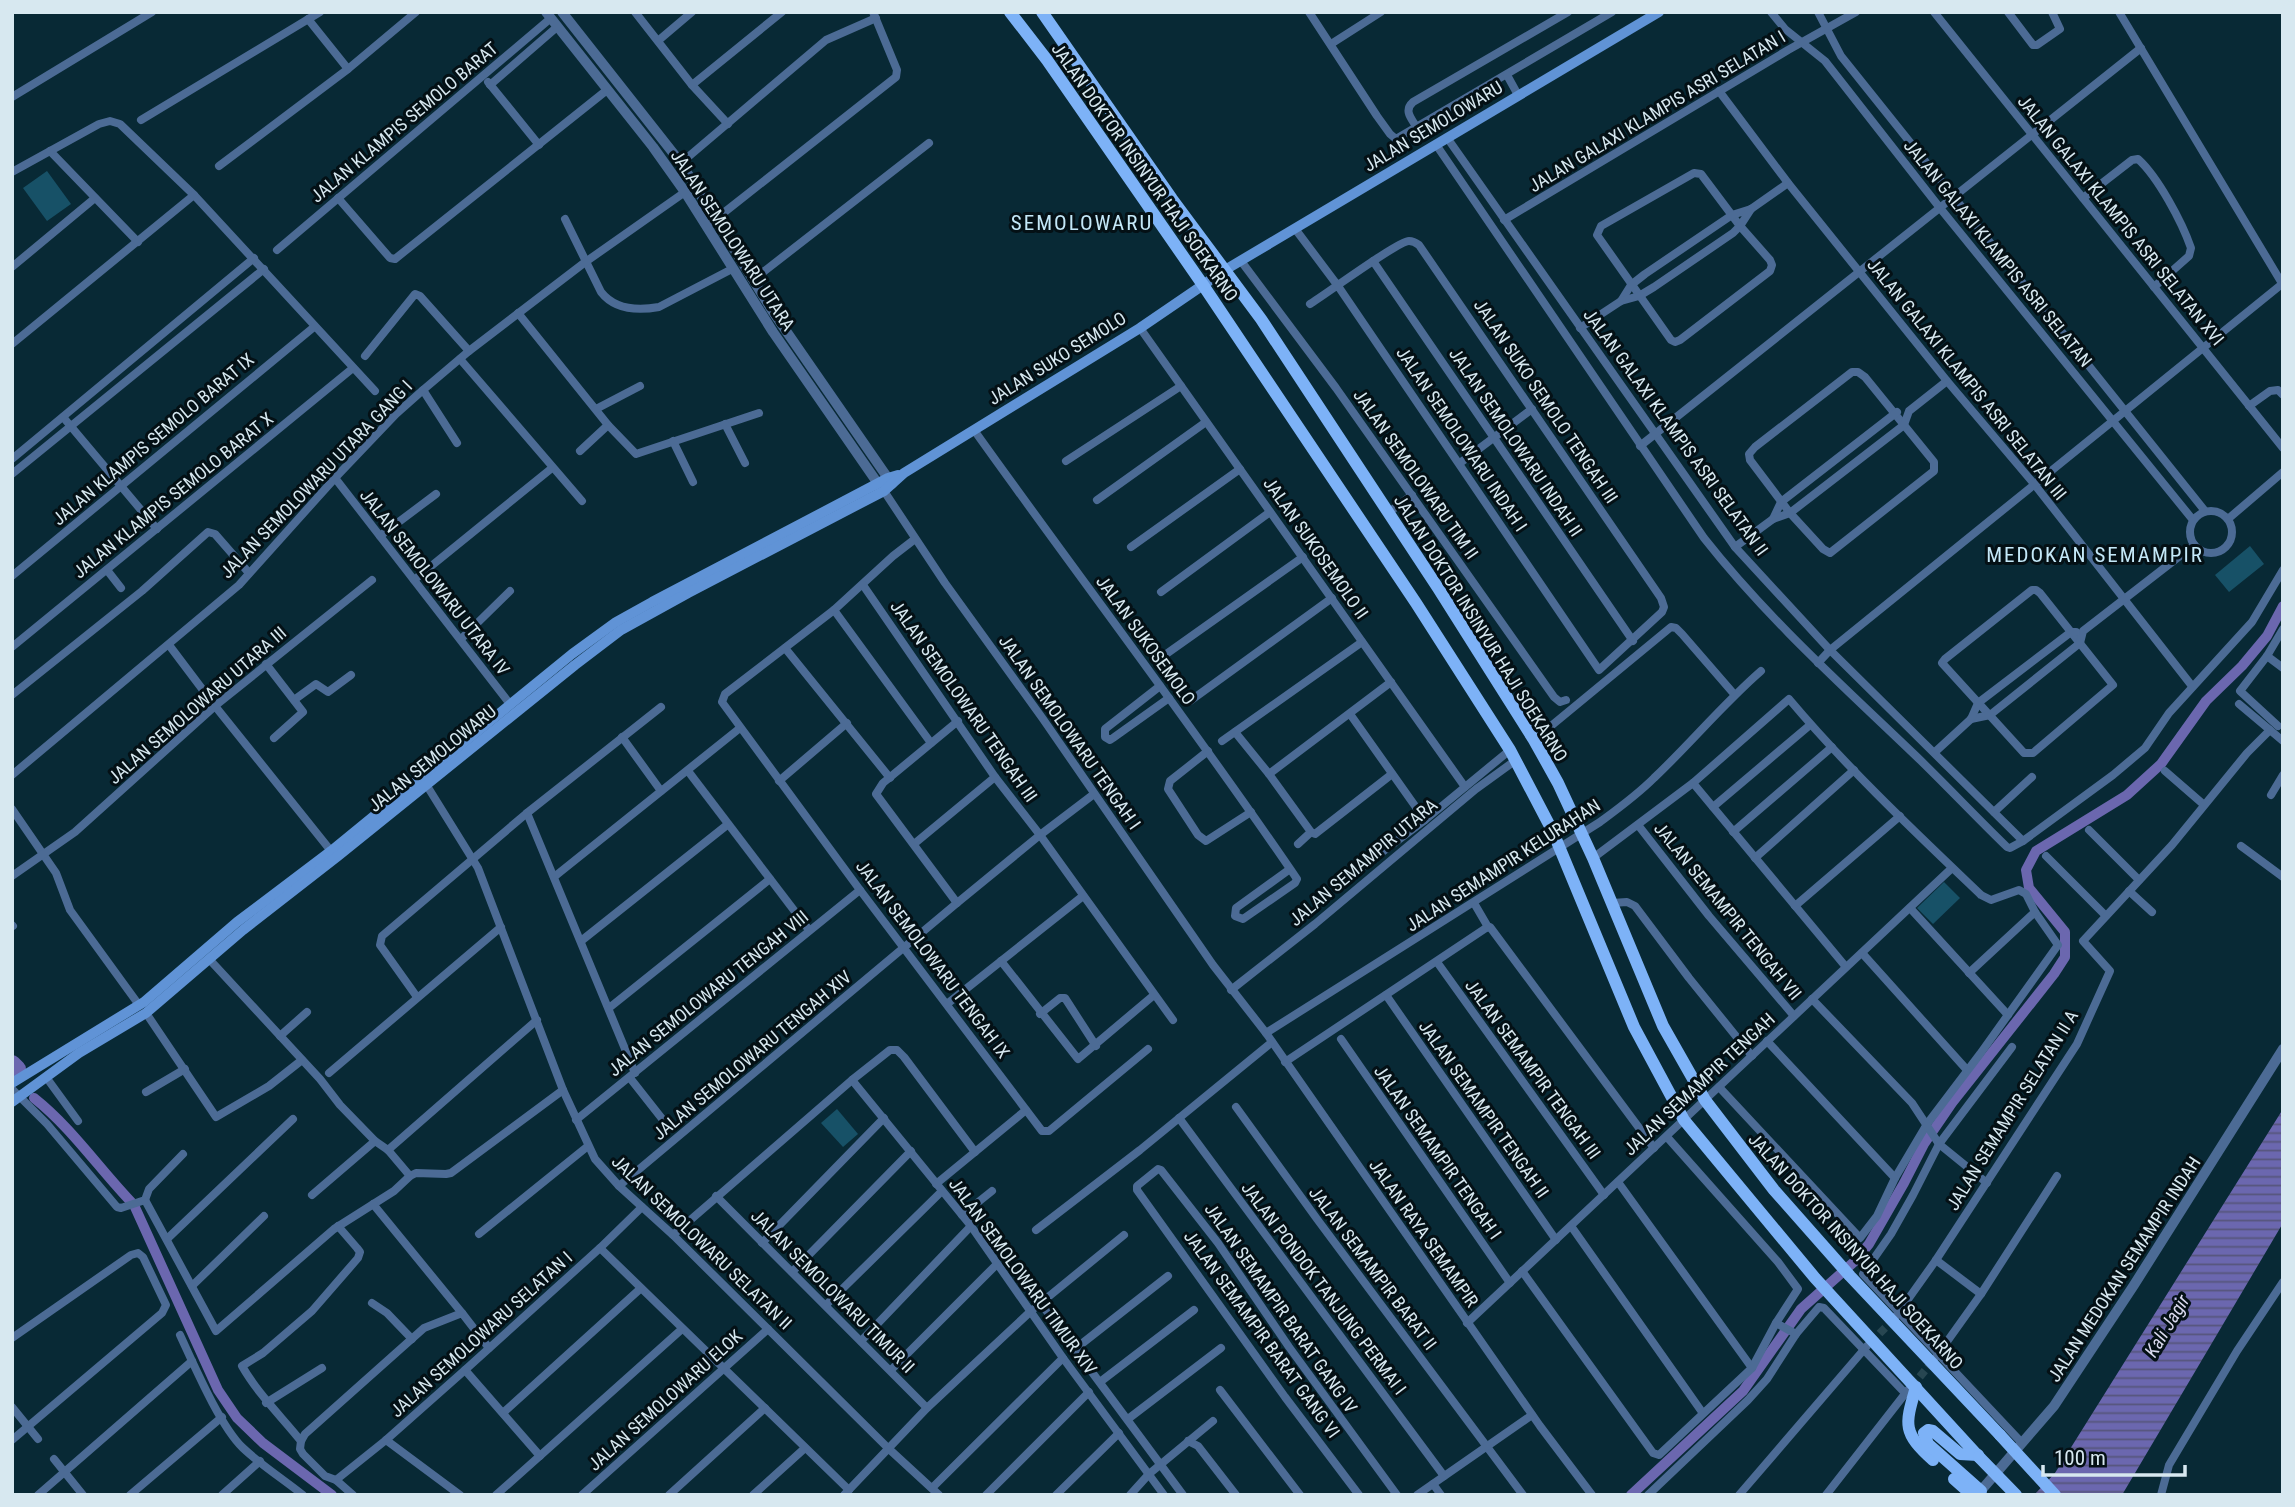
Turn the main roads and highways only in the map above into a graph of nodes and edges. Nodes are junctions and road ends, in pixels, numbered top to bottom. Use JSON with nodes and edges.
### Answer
{"nodes":[{"id":1,"x":1010,"y":12,"type":"edge"},
{"id":2,"x":1042,"y":12,"type":"edge"},
{"id":3,"x":1659,"y":12,"type":"edge"},
{"id":4,"x":1225,"y":270,"type":"junction"},
{"id":5,"x":1203,"y":285,"type":"junction"},
{"id":6,"x":886,"y":484,"type":"joint"},
{"id":7,"x":1415,"y":555,"type":"junction"},
{"id":8,"x":1394,"y":572,"type":"junction"},
{"id":9,"x":1438,"y":588,"type":"junction"},
{"id":10,"x":1416,"y":603,"type":"junction"},
{"id":11,"x":618,"y":626,"type":"junction"},
{"id":12,"x":424,"y":781,"type":"junction"},
{"id":13,"x":240,"y":926,"type":"junction"},
{"id":14,"x":142,"y":1009,"type":"junction"},
{"id":15,"x":16,"y":1091,"type":"edge"},
{"id":16,"x":1910,"y":1389,"type":"junction"},
{"id":17,"x":1978,"y":1456,"type":"junction"},
{"id":18,"x":1977,"y":1494,"type":"edge"},
{"id":19,"x":2016,"y":1495,"type":"edge"},
{"id":20,"x":2055,"y":1495,"type":"edge"}],
"edges":[{"from":1,"to":5,"type":"main road","name":"JALAN DOKTOR INSINYUR HAJI SOEKARNO"},
{"from":2,"to":4,"type":"main road","name":"JALAN DOKTOR INSINYUR HAJI SOEKARNO"},
{"from":3,"to":4,"type":"main road","name":"JALAN SEMOLOWARU"},
{"from":4,"to":5,"type":"main road","name":"JALAN SUKO SEMOLO"},
{"from":4,"to":7,"type":"main road","name":"JALAN DOKTOR INSINYUR HAJI SOEKARNO"},
{"from":5,"to":6,"type":"main road","name":"JALAN SUKO SEMOLO"},
{"from":5,"to":8,"type":"main road","name":"JALAN DOKTOR INSINYUR HAJI SOEKARNO"},
{"from":6,"to":11,"type":"main road","name":"JALAN SEMOLOWARU"},
{"from":7,"to":8,"type":"main road"},
{"from":7,"to":9,"type":"main road","name":"JALAN DOKTOR INSINYUR HAJI SOEKARNO"},
{"from":8,"to":10,"type":"main road","name":"JALAN DOKTOR INSINYUR HAJI SOEKARNO"},
{"from":9,"to":10,"type":"main road"},
{"from":9,"to":20,"type":"main road","name":"JALAN DOKTOR INSINYUR HAJI SOEKARNO","bridge":true},
{"from":10,"to":16,"type":"main road","name":"JALAN DOKTOR INSINYUR HAJI SOEKARNO"},
{"from":11,"to":12,"type":"main road","name":"JALAN SEMOLOWARU"},
{"from":11,"to":12,"type":"main road","name":"JALAN SEMOLOWARU"},
{"from":12,"to":13,"type":"main road","name":"JALAN SEMOLOWARU"},
{"from":12,"to":13,"type":"main road","name":"JALAN SEMOLOWARU"},
{"from":13,"to":14,"type":"main road","name":"JALAN SEMOLOWARU"},
{"from":13,"to":14,"type":"main road","name":"JALAN SEMOLOWARU"},
{"from":14,"to":15,"type":"main road","name":"JALAN SEMOLOWARU"},
{"from":14,"to":15,"type":"main road","name":"JALAN SEMOLOWARU"},
{"from":16,"to":17,"type":"main road","name":"JALAN DOKTOR INSINYUR HAJI SOEKARNO"},
{"from":16,"to":18,"type":"main road"},
{"from":17,"to":18,"type":"main road"},
{"from":17,"to":19,"type":"main road","name":"JALAN DOKTOR INSINYUR HAJI SOEKARNO","bridge":true}]}
